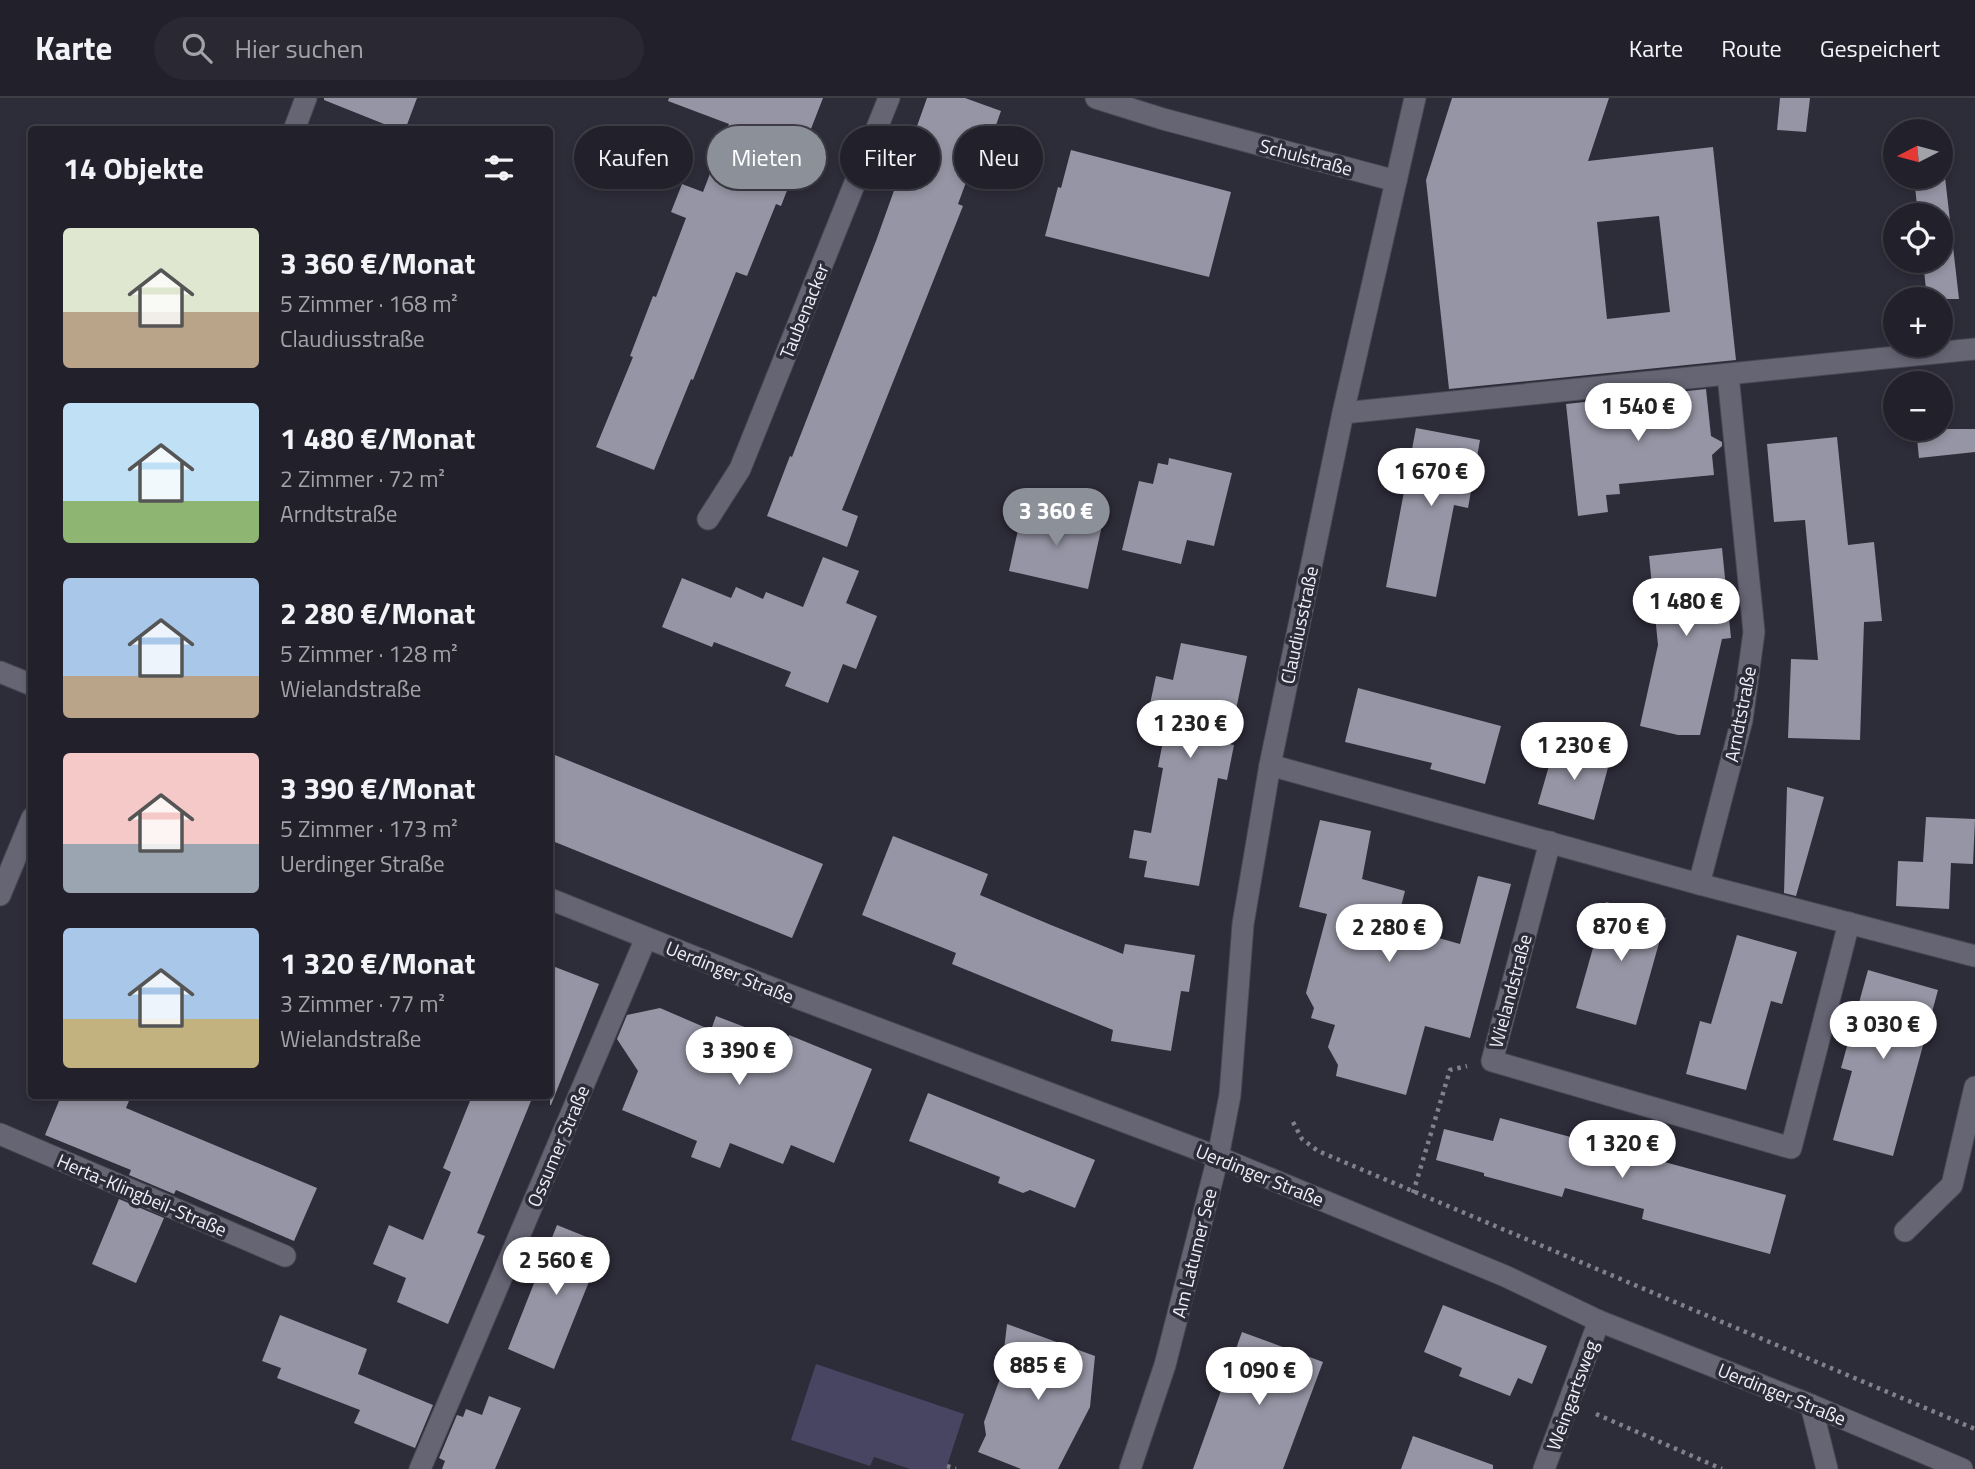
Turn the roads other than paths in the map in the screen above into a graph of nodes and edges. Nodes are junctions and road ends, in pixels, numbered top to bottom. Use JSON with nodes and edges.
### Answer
{"nodes":[{"id":1,"x":306,"y":98,"type":"edge"},
{"id":2,"x":890,"y":98,"type":"edge"},
{"id":3,"x":1096,"y":98,"type":"edge"},
{"id":4,"x":1415,"y":98,"type":"edge"},
{"id":5,"x":296,"y":126,"type":"edge"},
{"id":6,"x":1396,"y":181,"type":"junction"},
{"id":7,"x":1975,"y":349,"type":"edge"},
{"id":8,"x":1728,"y":375,"type":"junction"},
{"id":9,"x":1343,"y":413,"type":"junction"},
{"id":10,"x":708,"y":519,"type":"dead end"},
{"id":11,"x":0,"y":672,"type":"edge"},
{"id":12,"x":28,"y":683,"type":"edge"},
{"id":13,"x":1270,"y":765,"type":"junction"},
{"id":14,"x":28,"y":828,"type":"edge"},
{"id":15,"x":1550,"y":842,"type":"junction"},
{"id":16,"x":1699,"y":884,"type":"junction"},
{"id":17,"x":0,"y":894,"type":"edge"},
{"id":18,"x":553,"y":900,"type":"edge"},
{"id":19,"x":1849,"y":923,"type":"junction"},
{"id":20,"x":646,"y":938,"type":"junction"},
{"id":21,"x":1975,"y":956,"type":"edge"},
{"id":22,"x":1975,"y":1087,"type":"edge"},
{"id":23,"x":0,"y":1135,"type":"edge"},
{"id":24,"x":1218,"y":1157,"type":"junction"},
{"id":25,"x":1905,"y":1231,"type":"dead end"},
{"id":26,"x":285,"y":1256,"type":"dead end"},
{"id":27,"x":1599,"y":1321,"type":"junction"},
{"id":28,"x":1811,"y":1405,"type":"junction"},
{"id":29,"x":420,"y":1469,"type":"edge"},
{"id":30,"x":1130,"y":1469,"type":"edge"},
{"id":31,"x":1544,"y":1469,"type":"edge"},
{"id":32,"x":1826,"y":1469,"type":"edge"},
{"id":33,"x":1962,"y":1469,"type":"edge"}],
"edges":[{"from":1,"to":5,"type":"street"},
{"from":2,"to":10,"type":"street","name":"Taubenacker"},
{"from":3,"to":6,"type":"street","name":"Schulstraße"},
{"from":4,"to":6,"type":"street","name":"Claudiusstraße"},
{"from":6,"to":9,"type":"street","name":"Claudiusstraße"},
{"from":7,"to":8,"type":"street"},
{"from":8,"to":9,"type":"street"},
{"from":8,"to":16,"type":"street","name":"Arndtstraße"},
{"from":9,"to":13,"type":"street","name":"Claudiusstraße"},
{"from":11,"to":12,"type":"street"},
{"from":13,"to":15,"type":"street"},
{"from":13,"to":24,"type":"street","name":"Claudiusstraße"},
{"from":14,"to":17,"type":"street"},
{"from":15,"to":16,"type":"street"},
{"from":15,"to":19,"type":"street","name":"Wielandstraße"},
{"from":16,"to":19,"type":"street"},
{"from":18,"to":20,"type":"street","name":"Uerdinger Straße"},
{"from":19,"to":21,"type":"street"},
{"from":20,"to":24,"type":"street","name":"Uerdinger Straße"},
{"from":20,"to":29,"type":"street","name":"Ossumer Straße"},
{"from":22,"to":25,"type":"street"},
{"from":23,"to":26,"type":"street","name":"Herta-Klingbeil-Straße"},
{"from":24,"to":27,"type":"street","name":"Uerdinger Straße"},
{"from":24,"to":30,"type":"street","name":"Am Latumer See"},
{"from":27,"to":28,"type":"street","name":"Uerdinger Straße"},
{"from":27,"to":31,"type":"street","name":"Weingartsweg"},
{"from":28,"to":32,"type":"street"},
{"from":28,"to":33,"type":"street","name":"Uerdinger Straße"}]}
